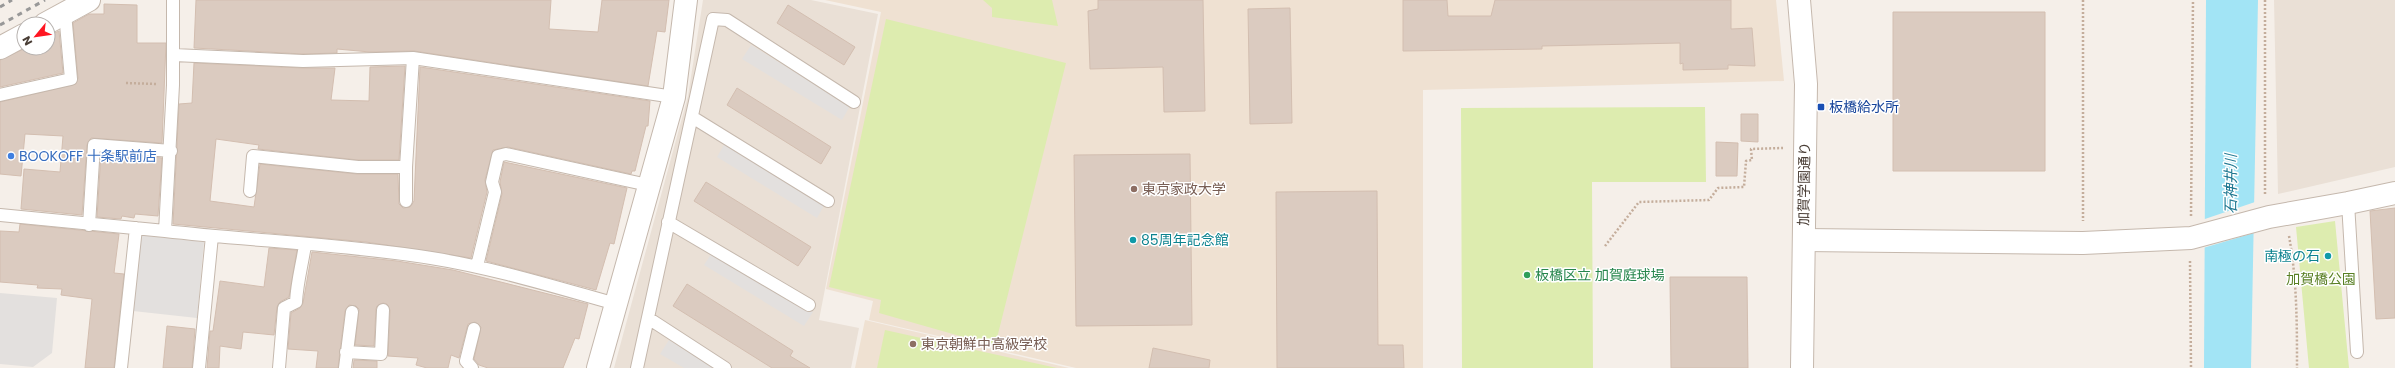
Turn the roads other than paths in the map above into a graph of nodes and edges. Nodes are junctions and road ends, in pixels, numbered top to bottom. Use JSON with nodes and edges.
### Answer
{"nodes":[{"id":1,"x":89,"y":0,"type":"edge"},
{"id":2,"x":173,"y":0,"type":"edge"},
{"id":3,"x":686,"y":0,"type":"edge"},
{"id":4,"x":1799,"y":0,"type":"edge"},
{"id":5,"x":65,"y":13,"type":"junction"},
{"id":6,"x":56,"y":18,"type":"edge"},
{"id":7,"x":16,"y":39,"type":"edge"},
{"id":8,"x":0,"y":48,"type":"edge"},
{"id":9,"x":174,"y":55,"type":"junction"},
{"id":10,"x":413,"y":58,"type":"junction"},
{"id":11,"x":0,"y":95,"type":"edge"},
{"id":12,"x":674,"y":97,"type":"junction"},
{"id":13,"x":854,"y":102,"type":"dead end"},
{"id":14,"x":692,"y":117,"type":"junction"},
{"id":15,"x":171,"y":150,"type":"junction"},
{"id":16,"x":406,"y":167,"type":"junction"},
{"id":17,"x":648,"y":185,"type":"junction"},
{"id":18,"x":250,"y":190,"type":"dead end"},
{"id":19,"x":2395,"y":193,"type":"edge"},
{"id":20,"x":406,"y":201,"type":"dead end"},
{"id":21,"x":828,"y":201,"type":"dead end"},
{"id":22,"x":2348,"y":204,"type":"junction"},
{"id":23,"x":0,"y":215,"type":"edge"},
{"id":24,"x":668,"y":222,"type":"junction"},
{"id":25,"x":89,"y":225,"type":"junction"},
{"id":26,"x":136,"y":228,"type":"junction"},
{"id":27,"x":165,"y":231,"type":"junction"},
{"id":28,"x":212,"y":236,"type":"junction"},
{"id":29,"x":1804,"y":240,"type":"junction"},
{"id":30,"x":305,"y":245,"type":"junction"},
{"id":31,"x":477,"y":266,"type":"junction"},
{"id":32,"x":616,"y":304,"type":"junction"},
{"id":33,"x":809,"y":305,"type":"dead end"},
{"id":34,"x":383,"y":310,"type":"dead end"},
{"id":35,"x":352,"y":312,"type":"dead end"},
{"id":36,"x":648,"y":318,"type":"junction"},
{"id":37,"x":474,"y":329,"type":"dead end"},
{"id":38,"x":346,"y":352,"type":"junction"},
{"id":39,"x":2357,"y":352,"type":"dead end"},
{"id":40,"x":121,"y":368,"type":"edge"},
{"id":41,"x":199,"y":368,"type":"edge"},
{"id":42,"x":279,"y":368,"type":"edge"},
{"id":43,"x":345,"y":368,"type":"edge"},
{"id":44,"x":472,"y":368,"type":"edge"},
{"id":45,"x":598,"y":368,"type":"edge"},
{"id":46,"x":637,"y":368,"type":"edge"},
{"id":47,"x":725,"y":368,"type":"edge"},
{"id":48,"x":1802,"y":368,"type":"edge"}],
"edges":[{"from":1,"to":5,"type":"street"},
{"from":2,"to":9,"type":"lane"},
{"from":3,"to":12,"type":"street"},
{"from":4,"to":29,"type":"street","name":"加賀学園通り"},
{"from":5,"to":6,"type":"street"},
{"from":5,"to":11,"type":"lane"},
{"from":7,"to":8,"type":"street"},
{"from":9,"to":10,"type":"lane"},
{"from":9,"to":15,"type":"lane"},
{"from":10,"to":12,"type":"lane"},
{"from":10,"to":16,"type":"lane"},
{"from":12,"to":17,"type":"street"},
{"from":13,"to":14,"type":"lane"},
{"from":14,"to":21,"type":"lane"},
{"from":14,"to":24,"type":"lane"},
{"from":15,"to":25,"type":"lane"},
{"from":15,"to":27,"type":"lane"},
{"from":16,"to":18,"type":"lane"},
{"from":16,"to":20,"type":"lane"},
{"from":17,"to":31,"type":"lane"},
{"from":17,"to":32,"type":"street"},
{"from":19,"to":22,"type":"street"},
{"from":22,"to":29,"type":"street"},
{"from":22,"to":39,"type":"lane"},
{"from":23,"to":25,"type":"lane"},
{"from":24,"to":33,"type":"lane"},
{"from":24,"to":36,"type":"lane"},
{"from":25,"to":26,"type":"lane"},
{"from":26,"to":27,"type":"lane"},
{"from":26,"to":40,"type":"lane"},
{"from":27,"to":28,"type":"lane"},
{"from":28,"to":30,"type":"lane"},
{"from":28,"to":41,"type":"lane"},
{"from":29,"to":48,"type":"street","name":"加賀学園通り"},
{"from":30,"to":31,"type":"lane"},
{"from":30,"to":42,"type":"lane"},
{"from":31,"to":32,"type":"lane"},
{"from":32,"to":45,"type":"street"},
{"from":34,"to":38,"type":"lane"},
{"from":35,"to":38,"type":"lane"},
{"from":36,"to":46,"type":"lane"},
{"from":36,"to":47,"type":"lane"},
{"from":37,"to":44,"type":"lane"},
{"from":38,"to":43,"type":"lane"}]}
